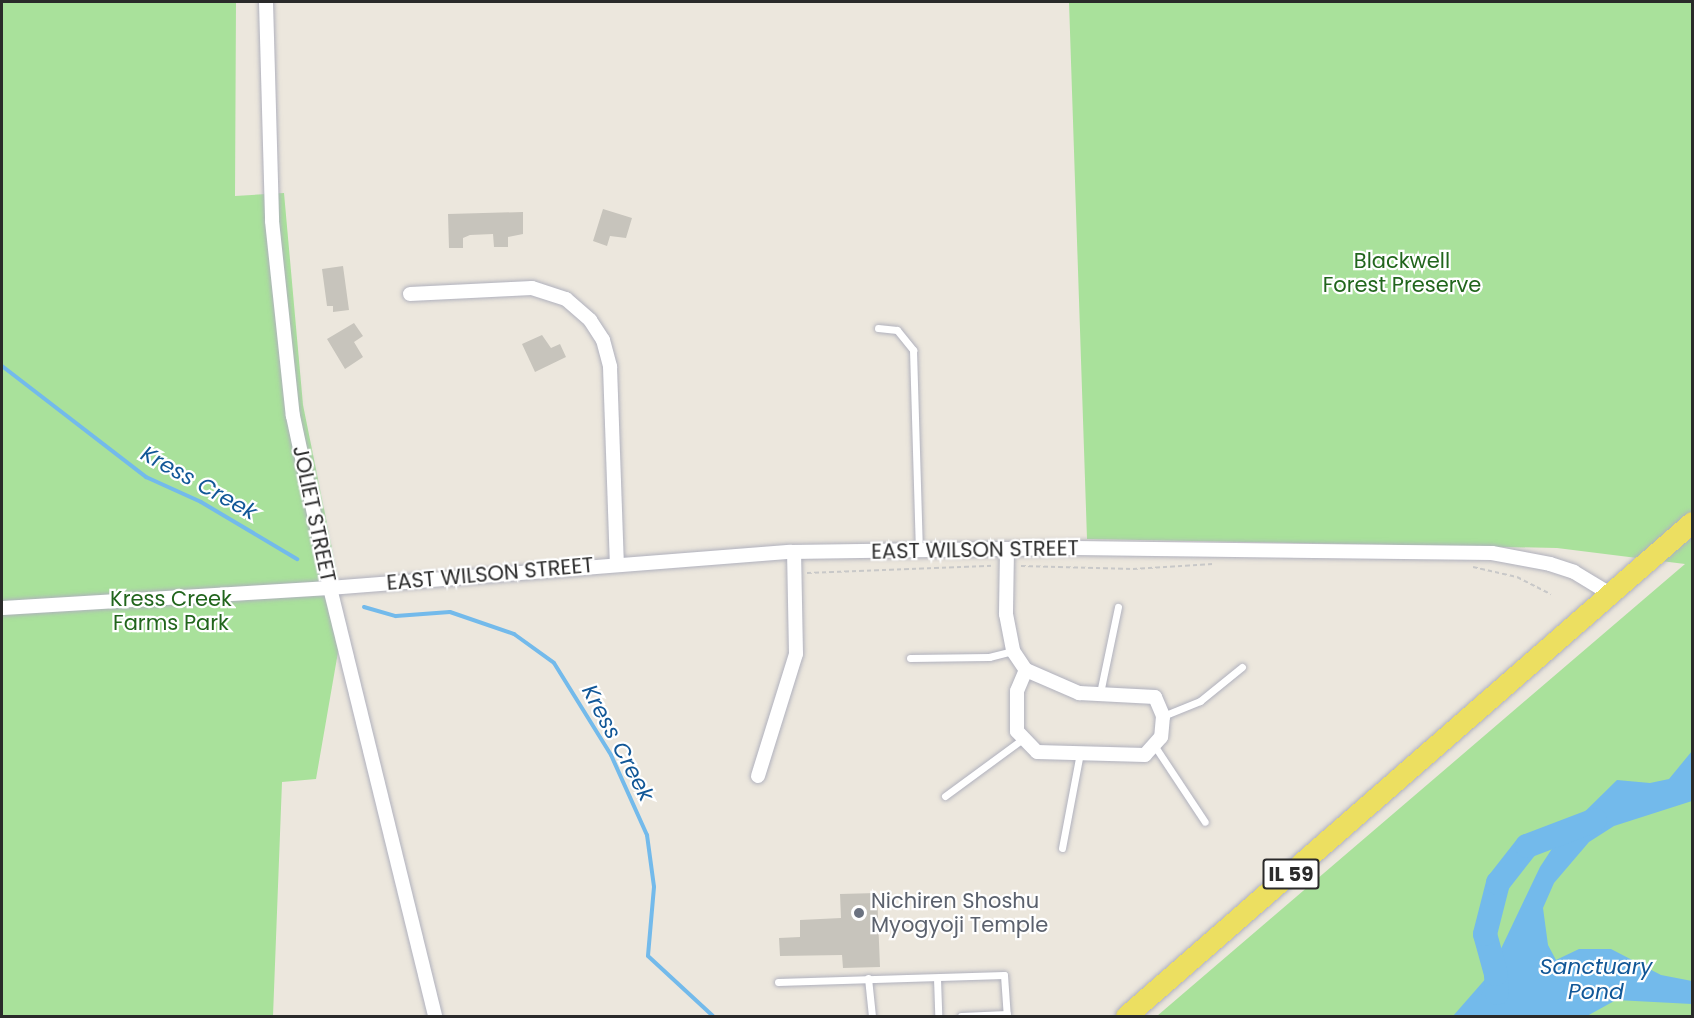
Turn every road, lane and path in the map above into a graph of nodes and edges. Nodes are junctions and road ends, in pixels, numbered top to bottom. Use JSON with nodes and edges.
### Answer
{"nodes":[{"id":1,"x":266,"y":2,"type":"edge"},
{"id":2,"x":410,"y":294,"type":"dead end"},
{"id":3,"x":878,"y":328,"type":"dead end"},
{"id":4,"x":1692,"y":522,"type":"edge"},
{"id":5,"x":1007,"y":549,"type":"junction"},
{"id":6,"x":919,"y":550,"type":"junction"},
{"id":7,"x":795,"y":554,"type":"junction"},
{"id":8,"x":617,"y":563,"type":"junction"},
{"id":9,"x":1219,"y":564,"type":"dead end"},
{"id":10,"x":997,"y":566,"type":"dead end"},
{"id":11,"x":1015,"y":566,"type":"dead end"},
{"id":12,"x":1468,"y":566,"type":"dead end"},
{"id":13,"x":804,"y":573,"type":"dead end"},
{"id":14,"x":330,"y":588,"type":"junction"},
{"id":15,"x":1551,"y":594,"type":"dead end"},
{"id":16,"x":1612,"y":595,"type":"junction"},
{"id":17,"x":1118,"y":607,"type":"dead end"},
{"id":18,"x":2,"y":608,"type":"edge"},
{"id":19,"x":1013,"y":651,"type":"junction"},
{"id":20,"x":910,"y":658,"type":"dead end"},
{"id":21,"x":1242,"y":667,"type":"dead end"},
{"id":22,"x":1026,"y":670,"type":"junction"},
{"id":23,"x":1100,"y":693,"type":"junction"},
{"id":24,"x":1163,"y":716,"type":"junction"},
{"id":25,"x":1024,"y":738,"type":"junction"},
{"id":26,"x":1154,"y":745,"type":"junction"},
{"id":27,"x":1080,"y":753,"type":"junction"},
{"id":28,"x":758,"y":777,"type":"dead end"},
{"id":29,"x":945,"y":796,"type":"dead end"},
{"id":30,"x":1205,"y":822,"type":"dead end"},
{"id":31,"x":1062,"y":848,"type":"dead end"},
{"id":32,"x":868,"y":978,"type":"junction"},
{"id":33,"x":937,"y":978,"type":"junction"},
{"id":34,"x":778,"y":982,"type":"dead end"},
{"id":35,"x":435,"y":1017,"type":"edge"},
{"id":36,"x":872,"y":1017,"type":"edge"},
{"id":37,"x":938,"y":1017,"type":"edge"},
{"id":38,"x":961,"y":1017,"type":"edge"},
{"id":39,"x":1125,"y":1017,"type":"edge"}],
"edges":[{"from":1,"to":14,"type":"street","name":"JOLIET STREET"},
{"from":2,"to":8,"type":"street"},
{"from":3,"to":6,"type":"lane"},
{"from":4,"to":16,"type":"main road","number":"IL 59"},
{"from":5,"to":6,"type":"street","name":"EAST WILSON STREET"},
{"from":5,"to":16,"type":"street","name":"EAST WILSON STREET"},
{"from":5,"to":19,"type":"street"},
{"from":6,"to":7,"type":"street","name":"EAST WILSON STREET"},
{"from":7,"to":8,"type":"street","name":"EAST WILSON STREET"},
{"from":7,"to":28,"type":"street"},
{"from":8,"to":14,"type":"street","name":"EAST WILSON STREET"},
{"from":9,"to":11,"type":"path"},
{"from":10,"to":13,"type":"path"},
{"from":12,"to":15,"type":"path"},
{"from":14,"to":18,"type":"street","name":"EAST WILSON STREET"},
{"from":14,"to":35,"type":"street","name":"JOLIET STREET"},
{"from":16,"to":39,"type":"main road","number":"IL 59"},
{"from":17,"to":23,"type":"lane"},
{"from":19,"to":20,"type":"lane"},
{"from":19,"to":22,"type":"street"},
{"from":21,"to":24,"type":"lane"},
{"from":22,"to":23,"type":"street"},
{"from":22,"to":25,"type":"street"},
{"from":23,"to":24,"type":"street"},
{"from":24,"to":26,"type":"street"},
{"from":25,"to":27,"type":"street"},
{"from":25,"to":29,"type":"lane"},
{"from":26,"to":27,"type":"street"},
{"from":26,"to":30,"type":"lane"},
{"from":27,"to":31,"type":"lane"},
{"from":32,"to":33,"type":"lane"},
{"from":32,"to":34,"type":"lane"},
{"from":32,"to":36,"type":"lane"},
{"from":33,"to":37,"type":"lane"},
{"from":33,"to":38,"type":"lane"}]}
